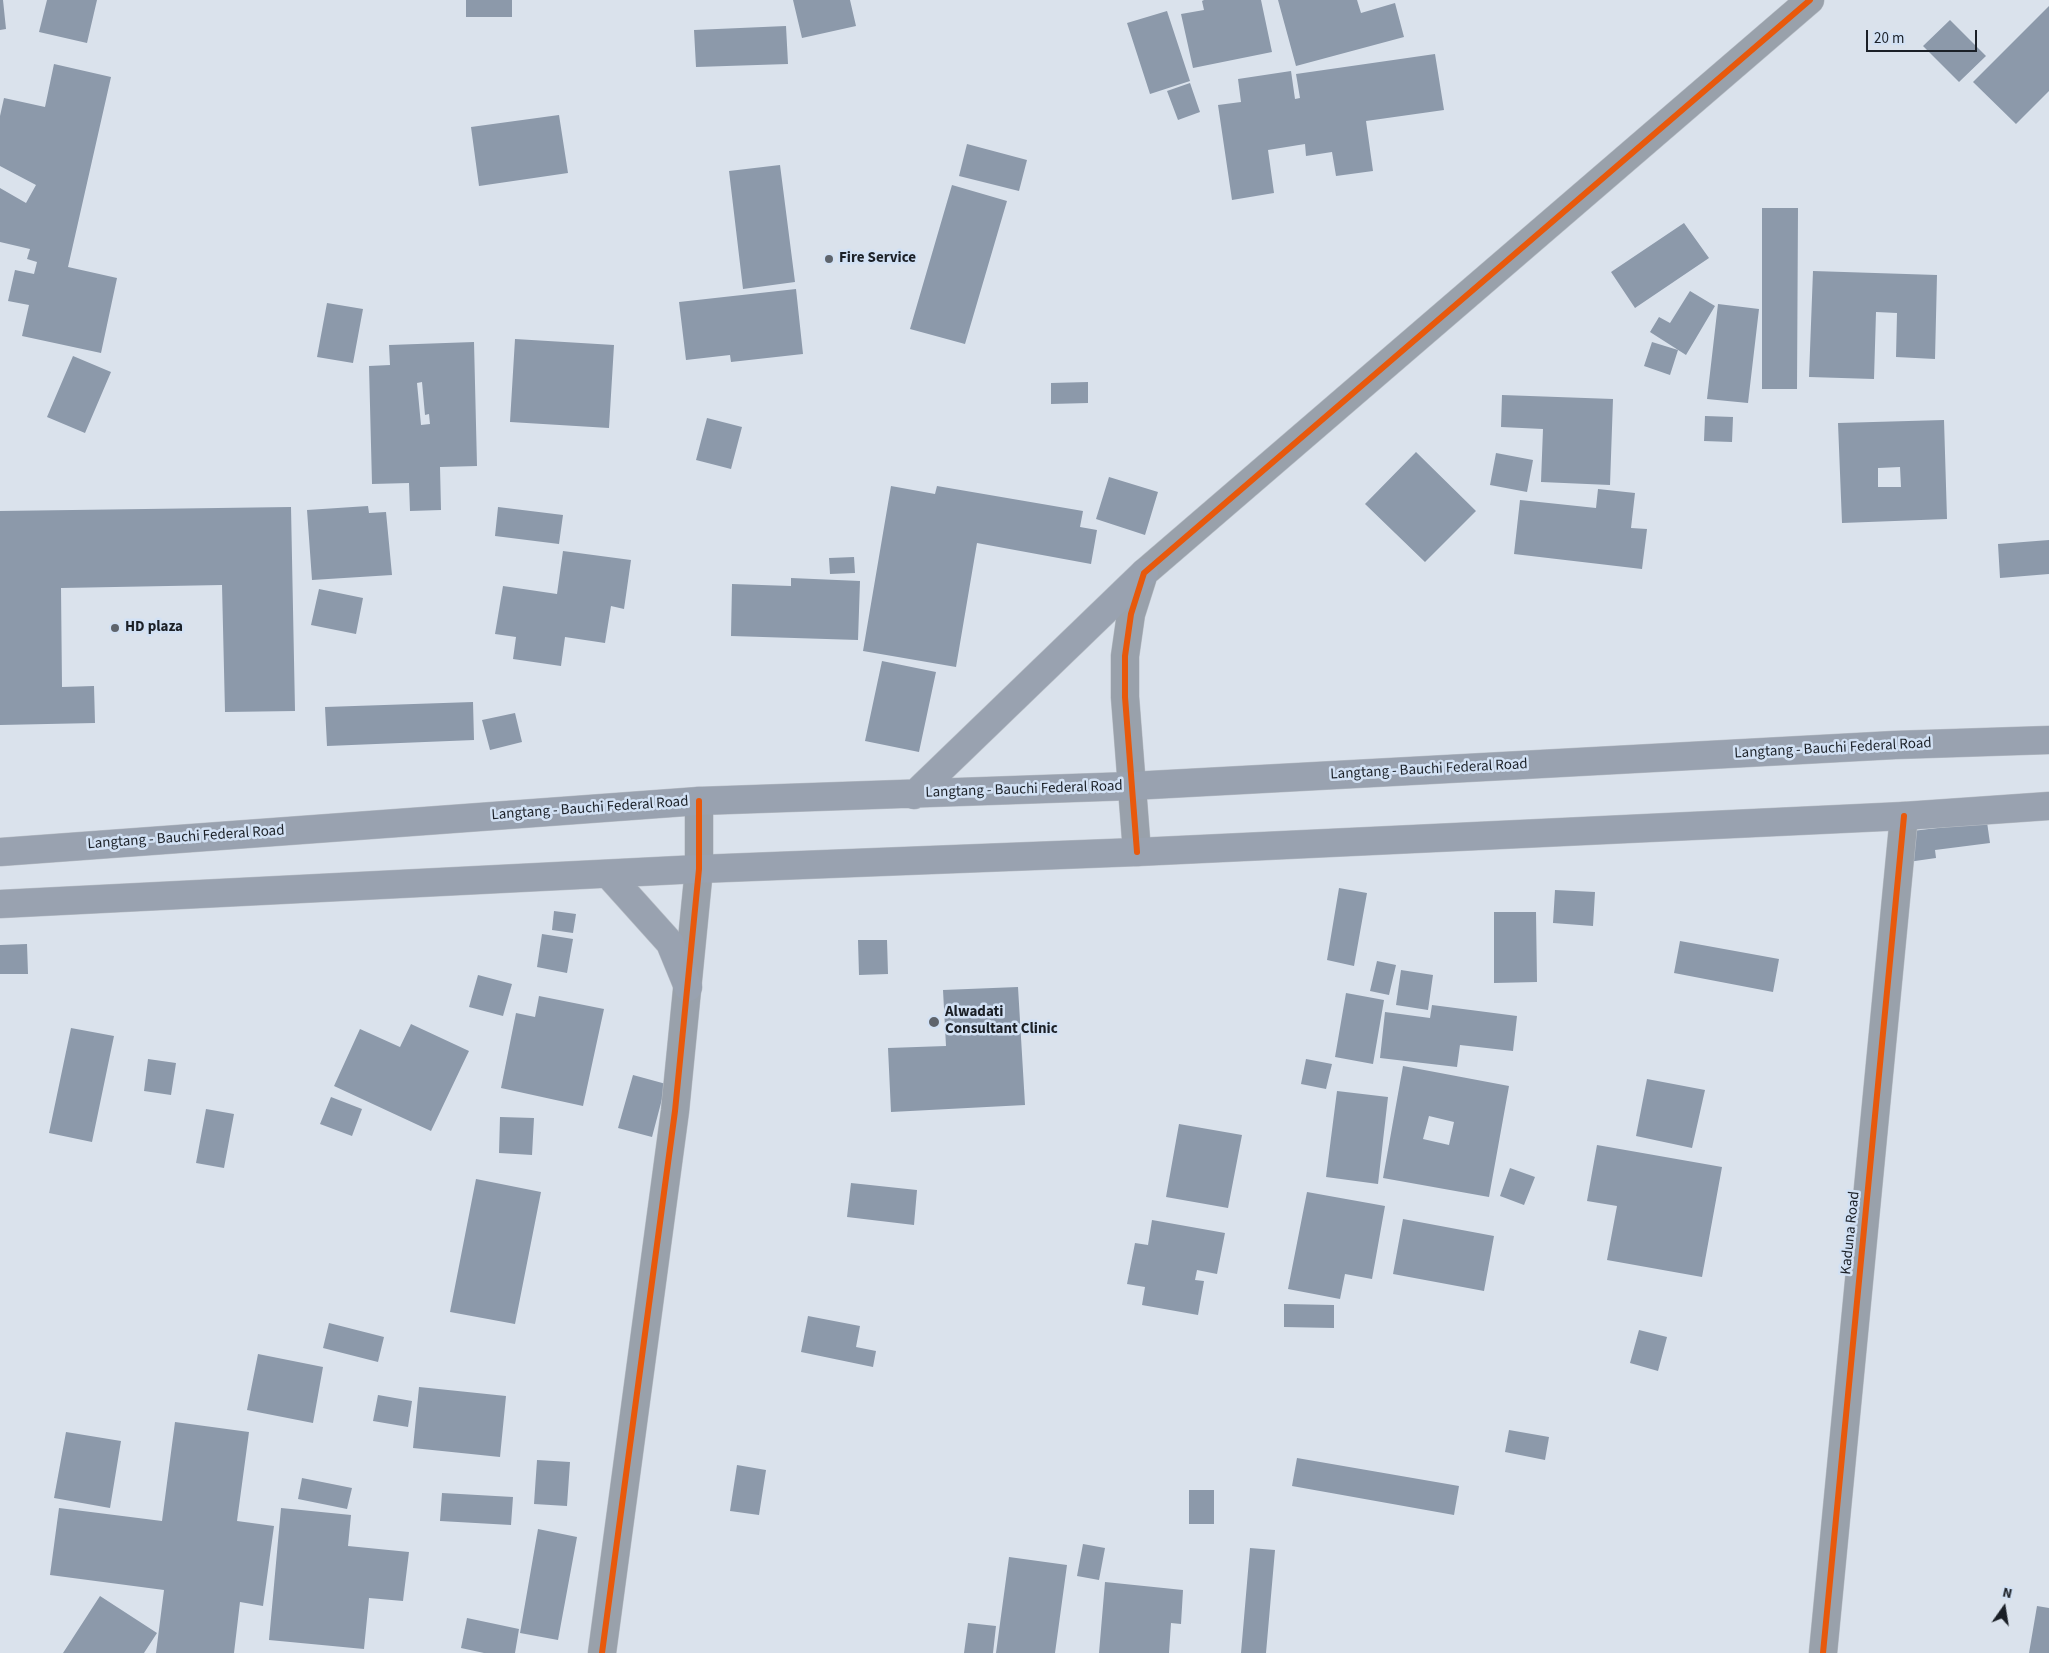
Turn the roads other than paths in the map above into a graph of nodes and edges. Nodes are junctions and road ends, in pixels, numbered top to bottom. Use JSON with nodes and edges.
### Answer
{"nodes":[{"id":1,"x":1810,"y":0,"type":"edge"},
{"id":2,"x":1144,"y":573,"type":"junction"},
{"id":3,"x":2049,"y":740,"type":"edge"},
{"id":4,"x":1132,"y":786,"type":"junction"},
{"id":5,"x":914,"y":795,"type":"junction"},
{"id":6,"x":698,"y":801,"type":"junction"},
{"id":7,"x":2049,"y":806,"type":"edge"},
{"id":8,"x":1904,"y":816,"type":"junction"},
{"id":9,"x":0,"y":852,"type":"edge"},
{"id":10,"x":1137,"y":852,"type":"junction"},
{"id":11,"x":699,"y":869,"type":"junction"},
{"id":12,"x":608,"y":874,"type":"junction"},
{"id":13,"x":0,"y":904,"type":"edge"},
{"id":14,"x":688,"y":987,"type":"junction"},
{"id":15,"x":602,"y":1653,"type":"edge"},
{"id":16,"x":1823,"y":1653,"type":"edge"}],
"edges":[{"from":1,"to":2,"type":"street"},
{"from":2,"to":4,"type":"street"},
{"from":2,"to":5,"type":"main road"},
{"from":3,"to":4,"type":"main road","name":"Langtang - Bauchi Federal Road"},
{"from":4,"to":5,"type":"main road","name":"Langtang - Bauchi Federal Road"},
{"from":4,"to":10,"type":"street"},
{"from":5,"to":6,"type":"main road","name":"Langtang - Bauchi Federal Road"},
{"from":6,"to":9,"type":"main road","name":"Langtang - Bauchi Federal Road"},
{"from":6,"to":11,"type":"street"},
{"from":7,"to":8,"type":"main road"},
{"from":8,"to":10,"type":"main road"},
{"from":8,"to":16,"type":"street","name":"Kaduna Road"},
{"from":10,"to":11,"type":"main road"},
{"from":11,"to":12,"type":"main road"},
{"from":11,"to":14,"type":"street"},
{"from":12,"to":13,"type":"main road"},
{"from":12,"to":14,"type":"main road"},
{"from":14,"to":15,"type":"street"}]}
